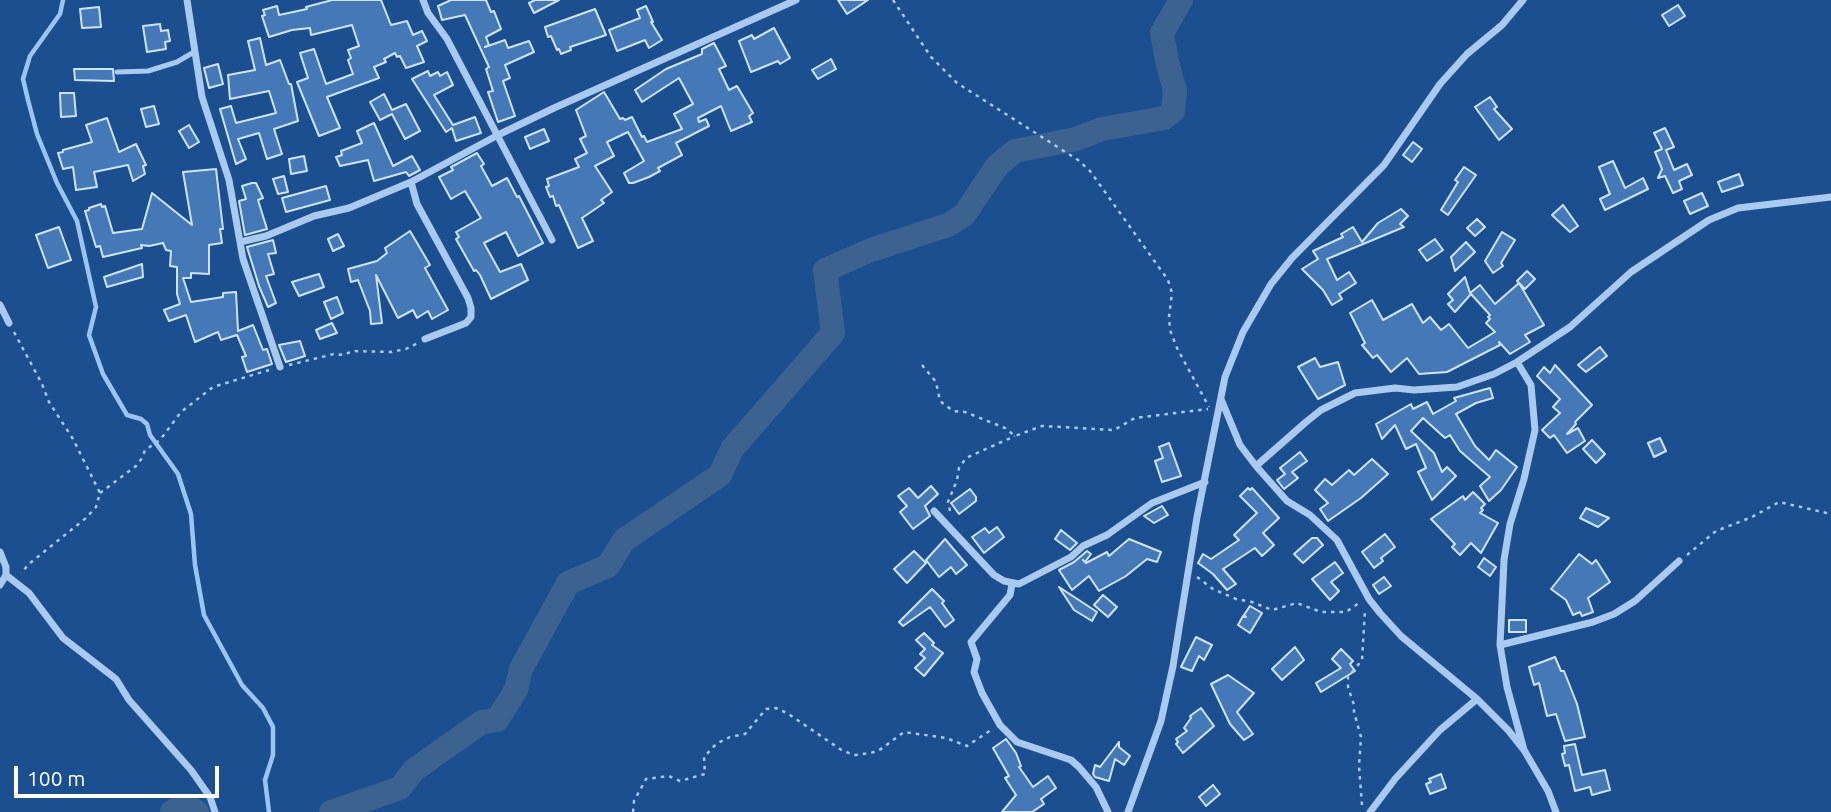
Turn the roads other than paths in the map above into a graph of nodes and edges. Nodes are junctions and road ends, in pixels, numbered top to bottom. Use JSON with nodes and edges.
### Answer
{"nodes":[{"id":1,"x":187,"y":0,"type":"edge"},
{"id":2,"x":423,"y":0,"type":"edge"},
{"id":3,"x":796,"y":0,"type":"edge"},
{"id":4,"x":1522,"y":0,"type":"edge"},
{"id":5,"x":194,"y":52,"type":"junction"},
{"id":6,"x":117,"y":72,"type":"dead end"},
{"id":7,"x":498,"y":135,"type":"junction"},
{"id":8,"x":411,"y":182,"type":"junction"},
{"id":9,"x":1831,"y":197,"type":"edge"},
{"id":10,"x":552,"y":240,"type":"dead end"},
{"id":11,"x":240,"y":242,"type":"junction"},
{"id":12,"x":0,"y":305,"type":"edge"},
{"id":13,"x":9,"y":323,"type":"road end"},
{"id":14,"x":425,"y":339,"type":"road end"},
{"id":15,"x":1517,"y":362,"type":"junction"},
{"id":16,"x":281,"y":367,"type":"road end"},
{"id":17,"x":1220,"y":399,"type":"junction"},
{"id":18,"x":1256,"y":466,"type":"junction"},
{"id":19,"x":1205,"y":482,"type":"junction"},
{"id":20,"x":934,"y":511,"type":"dead end"},
{"id":21,"x":0,"y":552,"type":"edge"},
{"id":22,"x":1679,"y":561,"type":"road end"},
{"id":23,"x":6,"y":575,"type":"junction"},
{"id":24,"x":1012,"y":584,"type":"junction"},
{"id":25,"x":0,"y":585,"type":"edge"},
{"id":26,"x":1500,"y":645,"type":"junction"},
{"id":27,"x":1477,"y":699,"type":"junction"},
{"id":28,"x":1524,"y":750,"type":"junction"},
{"id":29,"x":1128,"y":811,"type":"edge"},
{"id":30,"x":215,"y":812,"type":"edge"},
{"id":31,"x":1108,"y":812,"type":"edge"},
{"id":32,"x":1370,"y":812,"type":"edge"},
{"id":33,"x":1556,"y":812,"type":"edge"}],
"edges":[{"from":1,"to":5,"type":"street"},
{"from":2,"to":7,"type":"street"},
{"from":3,"to":7,"type":"street"},
{"from":4,"to":17,"type":"street"},
{"from":5,"to":6,"type":"lane"},
{"from":5,"to":11,"type":"street"},
{"from":7,"to":8,"type":"street"},
{"from":7,"to":10,"type":"street"},
{"from":8,"to":11,"type":"street"},
{"from":8,"to":14,"type":"street"},
{"from":9,"to":15,"type":"street"},
{"from":11,"to":16,"type":"street"},
{"from":12,"to":13,"type":"street"},
{"from":15,"to":18,"type":"street"},
{"from":15,"to":26,"type":"street"},
{"from":17,"to":18,"type":"street"},
{"from":17,"to":19,"type":"street"},
{"from":18,"to":27,"type":"street"},
{"from":19,"to":24,"type":"street"},
{"from":19,"to":29,"type":"street"},
{"from":20,"to":24,"type":"street"},
{"from":21,"to":23,"type":"street"},
{"from":22,"to":26,"type":"street"},
{"from":23,"to":25,"type":"street"},
{"from":23,"to":30,"type":"street"},
{"from":24,"to":31,"type":"street"},
{"from":26,"to":28,"type":"street"},
{"from":27,"to":28,"type":"street"},
{"from":27,"to":32,"type":"street"},
{"from":28,"to":33,"type":"street"}]}
